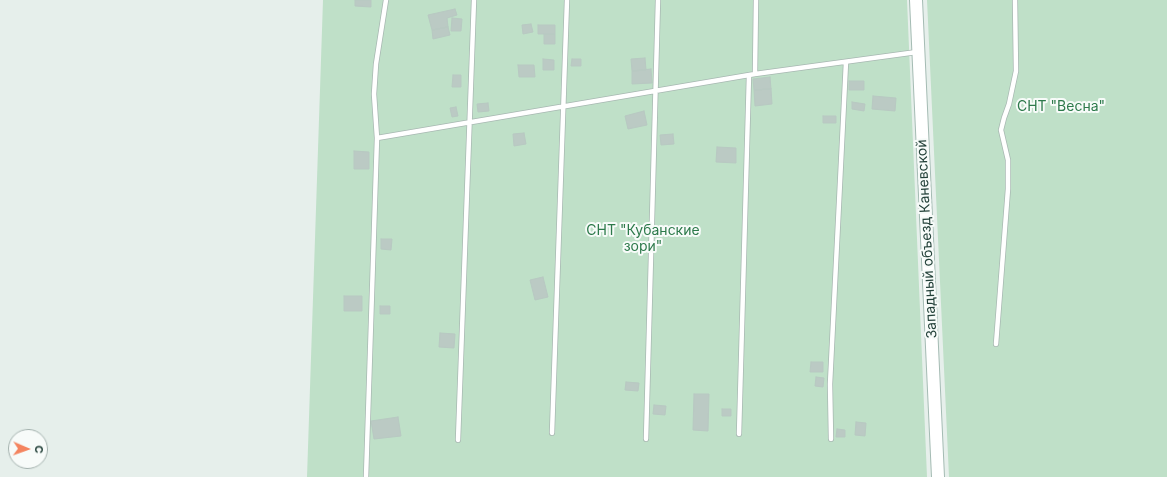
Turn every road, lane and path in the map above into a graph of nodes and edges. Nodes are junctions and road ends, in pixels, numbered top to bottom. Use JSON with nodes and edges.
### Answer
{"nodes":[{"id":1,"x":386,"y":0,"type":"edge"},
{"id":2,"x":474,"y":0,"type":"edge"},
{"id":3,"x":567,"y":0,"type":"edge"},
{"id":4,"x":658,"y":0,"type":"edge"},
{"id":5,"x":756,"y":0,"type":"edge"},
{"id":6,"x":916,"y":0,"type":"edge"},
{"id":7,"x":1015,"y":0,"type":"edge"},
{"id":8,"x":918,"y":51,"type":"junction"},
{"id":9,"x":846,"y":62,"type":"junction"},
{"id":10,"x":755,"y":74,"type":"junction"},
{"id":11,"x":749,"y":76,"type":"junction"},
{"id":12,"x":655,"y":91,"type":"junction"},
{"id":13,"x":562,"y":107,"type":"junction"},
{"id":14,"x":469,"y":123,"type":"junction"},
{"id":15,"x":377,"y":138,"type":"junction"},
{"id":16,"x":996,"y":344,"type":"dead end"},
{"id":17,"x":552,"y":433,"type":"dead end"},
{"id":18,"x":739,"y":434,"type":"dead end"},
{"id":19,"x":646,"y":439,"type":"dead end"},
{"id":20,"x":831,"y":439,"type":"dead end"},
{"id":21,"x":458,"y":440,"type":"dead end"},
{"id":22,"x":366,"y":477,"type":"edge"},
{"id":23,"x":938,"y":477,"type":"edge"}],
"edges":[{"from":1,"to":15,"type":"lane"},
{"from":2,"to":14,"type":"lane"},
{"from":3,"to":13,"type":"lane"},
{"from":4,"to":12,"type":"lane"},
{"from":5,"to":10,"type":"lane"},
{"from":6,"to":8,"type":"main road","name":"Западный объезд Каневской"},
{"from":7,"to":16,"type":"lane"},
{"from":8,"to":9,"type":"lane"},
{"from":8,"to":23,"type":"main road","name":"Западный объезд Каневской"},
{"from":9,"to":10,"type":"lane"},
{"from":9,"to":20,"type":"lane"},
{"from":10,"to":11,"type":"lane"},
{"from":11,"to":12,"type":"lane"},
{"from":11,"to":18,"type":"lane"},
{"from":12,"to":13,"type":"lane"},
{"from":12,"to":19,"type":"lane"},
{"from":13,"to":14,"type":"lane"},
{"from":13,"to":17,"type":"lane"},
{"from":14,"to":15,"type":"lane"},
{"from":14,"to":21,"type":"lane"},
{"from":15,"to":22,"type":"lane"}]}
